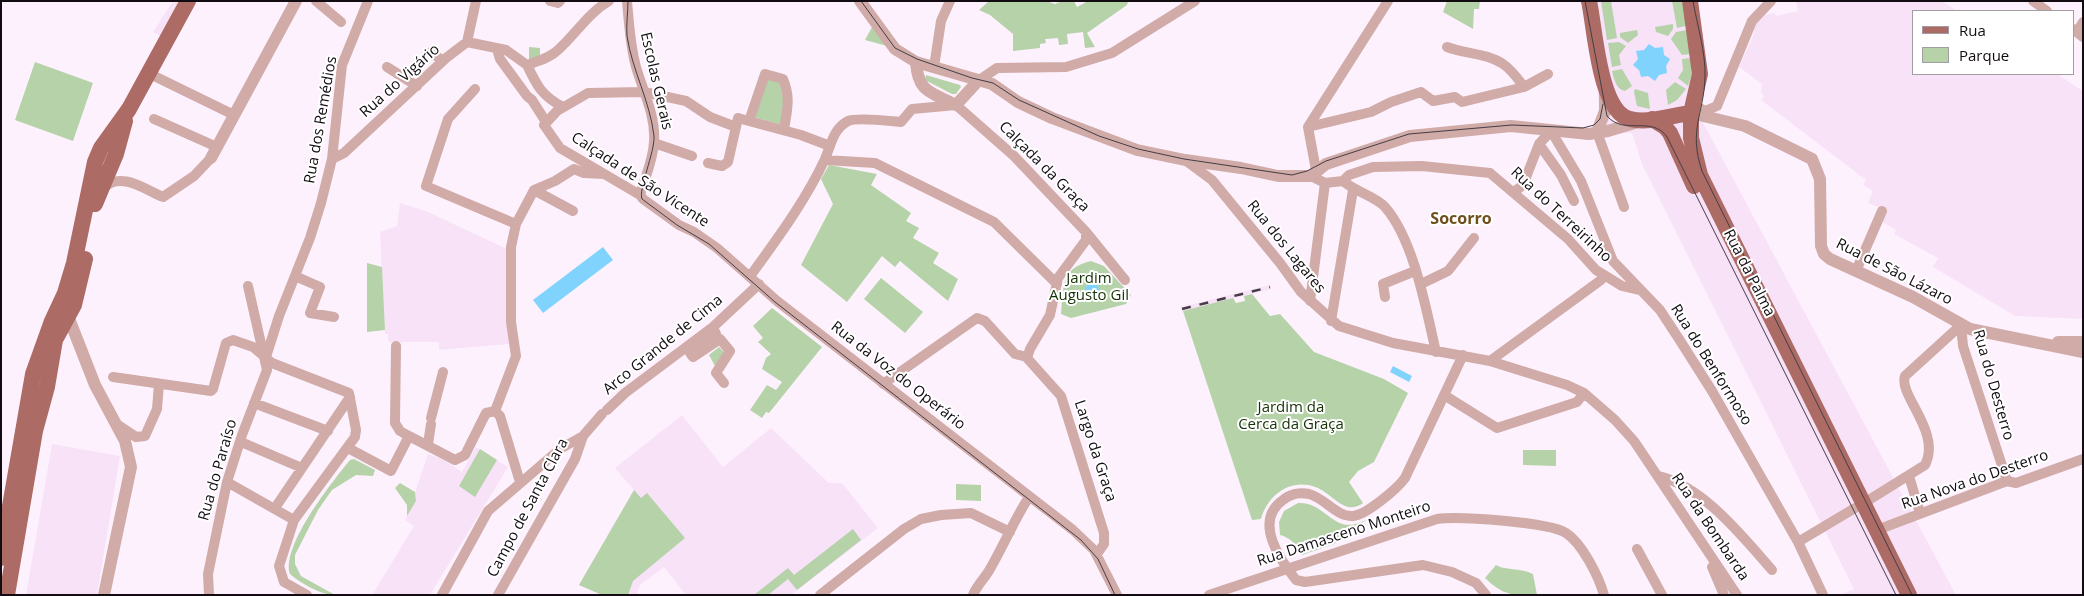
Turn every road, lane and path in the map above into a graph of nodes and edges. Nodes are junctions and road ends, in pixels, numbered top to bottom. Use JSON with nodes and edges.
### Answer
{"nodes":[{"id":1,"x":188,"y":1,"type":"edge"},
{"id":2,"x":296,"y":1,"type":"edge"},
{"id":3,"x":316,"y":1,"type":"edge"},
{"id":4,"x":368,"y":1,"type":"edge"},
{"id":5,"x":476,"y":1,"type":"edge"},
{"id":6,"x":550,"y":1,"type":"edge"},
{"id":7,"x":560,"y":1,"type":"edge"},
{"id":8,"x":609,"y":1,"type":"edge"},
{"id":9,"x":627,"y":1,"type":"edge"},
{"id":10,"x":860,"y":1,"type":"edge"},
{"id":11,"x":950,"y":1,"type":"edge"},
{"id":12,"x":1195,"y":1,"type":"edge"},
{"id":13,"x":1388,"y":1,"type":"edge"},
{"id":14,"x":1589,"y":1,"type":"edge"},
{"id":15,"x":1690,"y":1,"type":"edge"},
{"id":16,"x":1771,"y":1,"type":"edge"},
{"id":17,"x":2033,"y":1,"type":"edge"},
{"id":18,"x":868,"y":7,"type":"edge"},
{"id":19,"x":2046,"y":10,"type":"edge"},
{"id":20,"x":341,"y":22,"type":"dead end"},
{"id":21,"x":2083,"y":22,"type":"edge"},
{"id":22,"x":2077,"y":33,"type":"edge"},
{"id":23,"x":467,"y":42,"type":"junction"},
{"id":24,"x":1447,"y":47,"type":"dead end"},
{"id":25,"x":496,"y":49,"type":"junction"},
{"id":26,"x":432,"y":52,"type":"dead end"},
{"id":27,"x":443,"y":61,"type":"junction"},
{"id":28,"x":916,"y":62,"type":"junction"},
{"id":29,"x":527,"y":65,"type":"junction"},
{"id":30,"x":387,"y":67,"type":"dead end"},
{"id":31,"x":934,"y":67,"type":"junction"},
{"id":32,"x":148,"y":74,"type":"junction"},
{"id":33,"x":1548,"y":74,"type":"dead end"},
{"id":34,"x":978,"y":81,"type":"junction"},
{"id":35,"x":537,"y":85,"type":"junction"},
{"id":36,"x":417,"y":86,"type":"junction"},
{"id":37,"x":1604,"y":87,"type":"junction"},
{"id":38,"x":475,"y":88,"type":"dead end"},
{"id":39,"x":1524,"y":88,"type":"junction"},
{"id":40,"x":646,"y":92,"type":"junction"},
{"id":41,"x":532,"y":100,"type":"junction"},
{"id":42,"x":956,"y":105,"type":"junction"},
{"id":43,"x":563,"y":107,"type":"junction"},
{"id":44,"x":1693,"y":107,"type":"junction"},
{"id":45,"x":129,"y":109,"type":"junction"},
{"id":46,"x":231,"y":113,"type":"junction"},
{"id":47,"x":154,"y":119,"type":"dead end"},
{"id":48,"x":1646,"y":120,"type":"junction"},
{"id":49,"x":749,"y":121,"type":"junction"},
{"id":50,"x":545,"y":124,"type":"junction"},
{"id":51,"x":736,"y":127,"type":"junction"},
{"id":52,"x":1308,"y":127,"type":"junction"},
{"id":53,"x":784,"y":130,"type":"junction"},
{"id":54,"x":1551,"y":131,"type":"junction"},
{"id":55,"x":1597,"y":132,"type":"junction"},
{"id":56,"x":654,"y":143,"type":"junction"},
{"id":57,"x":1539,"y":144,"type":"junction"},
{"id":58,"x":830,"y":146,"type":"junction"},
{"id":59,"x":214,"y":152,"type":"junction"},
{"id":60,"x":692,"y":156,"type":"dead end"},
{"id":61,"x":332,"y":159,"type":"junction"},
{"id":62,"x":825,"y":160,"type":"junction"},
{"id":63,"x":1185,"y":160,"type":"junction"},
{"id":64,"x":708,"y":163,"type":"dead end"},
{"id":65,"x":1313,"y":173,"type":"junction"},
{"id":66,"x":608,"y":175,"type":"junction"},
{"id":67,"x":1342,"y":181,"type":"junction"},
{"id":68,"x":1325,"y":184,"type":"junction"},
{"id":69,"x":534,"y":190,"type":"junction"},
{"id":70,"x":1353,"y":190,"type":"junction"},
{"id":71,"x":98,"y":192,"type":"junction"},
{"id":72,"x":1514,"y":192,"type":"junction"},
{"id":73,"x":640,"y":194,"type":"junction"},
{"id":74,"x":1574,"y":201,"type":"dead end"},
{"id":75,"x":1624,"y":207,"type":"dead end"},
{"id":76,"x":573,"y":211,"type":"dead end"},
{"id":77,"x":1882,"y":211,"type":"dead end"},
{"id":78,"x":516,"y":224,"type":"junction"},
{"id":79,"x":1086,"y":232,"type":"junction"},
{"id":80,"x":1474,"y":238,"type":"dead end"},
{"id":81,"x":1415,"y":271,"type":"junction"},
{"id":82,"x":1856,"y":271,"type":"junction"},
{"id":83,"x":751,"y":275,"type":"junction"},
{"id":84,"x":1604,"y":275,"type":"junction"},
{"id":85,"x":295,"y":276,"type":"junction"},
{"id":86,"x":1125,"y":280,"type":"dead end"},
{"id":87,"x":759,"y":284,"type":"junction"},
{"id":88,"x":1057,"y":284,"type":"junction"},
{"id":89,"x":1421,"y":284,"type":"junction"},
{"id":90,"x":248,"y":286,"type":"dead end"},
{"id":91,"x":1641,"y":291,"type":"junction"},
{"id":92,"x":65,"y":293,"type":"junction"},
{"id":93,"x":1385,"y":297,"type":"dead end"},
{"id":94,"x":1310,"y":301,"type":"junction"},
{"id":95,"x":68,"y":316,"type":"junction"},
{"id":96,"x":334,"y":318,"type":"dead end"},
{"id":97,"x":1331,"y":321,"type":"junction"},
{"id":98,"x":1961,"y":325,"type":"junction"},
{"id":99,"x":713,"y":327,"type":"junction"},
{"id":100,"x":2027,"y":341,"type":"junction"},
{"id":101,"x":2083,"y":342,"type":"edge"},
{"id":102,"x":396,"y":346,"type":"dead end"},
{"id":103,"x":1436,"y":352,"type":"junction"},
{"id":104,"x":2083,"y":352,"type":"edge"},
{"id":105,"x":1463,"y":355,"type":"junction"},
{"id":106,"x":266,"y":356,"type":"junction"},
{"id":107,"x":1027,"y":357,"type":"junction"},
{"id":108,"x":1490,"y":361,"type":"junction"},
{"id":109,"x":444,"y":372,"type":"dead end"},
{"id":110,"x":113,"y":377,"type":"dead end"},
{"id":111,"x":724,"y":383,"type":"dead end"},
{"id":112,"x":159,"y":384,"type":"junction"},
{"id":113,"x":883,"y":384,"type":"junction"},
{"id":114,"x":1584,"y":393,"type":"junction"},
{"id":115,"x":1444,"y":396,"type":"junction"},
{"id":116,"x":350,"y":397,"type":"junction"},
{"id":117,"x":254,"y":403,"type":"junction"},
{"id":118,"x":495,"y":412,"type":"junction"},
{"id":119,"x":604,"y":412,"type":"joint"},
{"id":120,"x":118,"y":425,"type":"junction"},
{"id":121,"x":328,"y":431,"type":"junction"},
{"id":122,"x":409,"y":436,"type":"junction"},
{"id":123,"x":583,"y":436,"type":"junction"},
{"id":124,"x":240,"y":442,"type":"junction"},
{"id":125,"x":428,"y":444,"type":"junction"},
{"id":126,"x":348,"y":448,"type":"junction"},
{"id":127,"x":2082,"y":462,"type":"edge"},
{"id":128,"x":302,"y":468,"type":"junction"},
{"id":129,"x":1658,"y":476,"type":"junction"},
{"id":130,"x":1909,"y":476,"type":"junction"},
{"id":131,"x":2007,"y":481,"type":"junction"},
{"id":132,"x":227,"y":482,"type":"junction"},
{"id":133,"x":520,"y":482,"type":"junction"},
{"id":134,"x":1030,"y":497,"type":"junction"},
{"id":135,"x":1859,"y":506,"type":"junction"},
{"id":136,"x":275,"y":508,"type":"junction"},
{"id":137,"x":1920,"y":513,"type":"junction"},
{"id":138,"x":294,"y":520,"type":"junction"},
{"id":139,"x":1872,"y":531,"type":"junction"},
{"id":140,"x":1010,"y":532,"type":"junction"},
{"id":141,"x":1798,"y":542,"type":"junction"},
{"id":142,"x":1702,"y":546,"type":"junction"},
{"id":143,"x":1637,"y":549,"type":"dead end"},
{"id":144,"x":1275,"y":550,"type":"junction"},
{"id":145,"x":1096,"y":554,"type":"junction"},
{"id":146,"x":1,"y":558,"type":"edge"},
{"id":147,"x":1287,"y":567,"type":"junction"},
{"id":148,"x":1772,"y":570,"type":"dead end"},
{"id":149,"x":1260,"y":576,"type":"junction"},
{"id":150,"x":1482,"y":593,"type":"edge"},
{"id":151,"x":7,"y":595,"type":"edge"},
{"id":152,"x":104,"y":595,"type":"edge"},
{"id":153,"x":209,"y":595,"type":"edge"},
{"id":154,"x":307,"y":595,"type":"edge"},
{"id":155,"x":442,"y":595,"type":"edge"},
{"id":156,"x":498,"y":595,"type":"edge"},
{"id":157,"x":820,"y":595,"type":"edge"},
{"id":158,"x":973,"y":595,"type":"edge"},
{"id":159,"x":1117,"y":595,"type":"edge"},
{"id":160,"x":1209,"y":595,"type":"edge"},
{"id":161,"x":1604,"y":595,"type":"edge"},
{"id":162,"x":1662,"y":595,"type":"edge"},
{"id":163,"x":1724,"y":595,"type":"edge"},
{"id":164,"x":1737,"y":595,"type":"edge"},
{"id":165,"x":1823,"y":595,"type":"edge"},
{"id":166,"x":1898,"y":595,"type":"edge"},
{"id":167,"x":1909,"y":595,"type":"edge"}],
"edges":[{"from":1,"to":32,"type":"main road"},
{"from":2,"to":46,"type":"street"},
{"from":3,"to":20,"type":"street"},
{"from":4,"to":61,"type":"street","name":"Rua dos Remédios"},
{"from":5,"to":23,"type":"street"},
{"from":6,"to":7,"type":"street"},
{"from":8,"to":29,"type":"street"},
{"from":9,"to":40,"type":"street","name":"Escolas Gerais"},
{"from":10,"to":18,"type":"street"},
{"from":11,"to":31,"type":"street"},
{"from":12,"to":34,"type":"street"},
{"from":13,"to":52,"type":"street"},
{"from":14,"to":37,"type":"main road"},
{"from":15,"to":44,"type":"main road","name":"Rua da Palma"},
{"from":16,"to":44,"type":"street"},
{"from":17,"to":19,"type":"street"},
{"from":18,"to":28,"type":"street"},
{"from":21,"to":22,"type":"street"},
{"from":23,"to":25,"type":"street"},
{"from":23,"to":27,"type":"street","name":"Rua do Vigário"},
{"from":24,"to":39,"type":"street"},
{"from":25,"to":29,"type":"street"},
{"from":25,"to":41,"type":"street","name":"Calçada de São Vicente"},
{"from":26,"to":27,"type":"street"},
{"from":27,"to":36,"type":"street","name":"Rua do Vigário"},
{"from":28,"to":31,"type":"street"},
{"from":28,"to":42,"type":"street","name":"Calçada da Graça"},
{"from":29,"to":35,"type":"street"},
{"from":30,"to":36,"type":"street"},
{"from":31,"to":34,"type":"street"},
{"from":32,"to":45,"type":"main road"},
{"from":32,"to":46,"type":"street"},
{"from":33,"to":39,"type":"street"},
{"from":34,"to":42,"type":"street"},
{"from":34,"to":63,"type":"street"},
{"from":35,"to":41,"type":"street"},
{"from":35,"to":43,"type":"street"},
{"from":36,"to":61,"type":"street","name":"Rua do Vigário"},
{"from":37,"to":48,"type":"main road"},
{"from":37,"to":55,"type":"street"},
{"from":38,"to":78,"type":"street"},
{"from":39,"to":52,"type":"street"},
{"from":40,"to":43,"type":"street"},
{"from":40,"to":51,"type":"street"},
{"from":40,"to":56,"type":"street","name":"Escolas Gerais"},
{"from":41,"to":50,"type":"street","name":"Calçada de São Vicente"},
{"from":42,"to":58,"type":"street"},
{"from":42,"to":79,"type":"street","name":"Calçada da Graça"},
{"from":43,"to":50,"type":"street"},
{"from":44,"to":48,"type":"main road"},
{"from":44,"to":82,"type":"street","name":"Rua de São Lázaro"},
{"from":44,"to":135,"type":"main road","name":"Rua da Palma"},
{"from":45,"to":71,"type":"main road"},
{"from":45,"to":92,"type":"main road"},
{"from":46,"to":59,"type":"street"},
{"from":47,"to":59,"type":"street"},
{"from":48,"to":55,"type":"street"},
{"from":48,"to":135,"type":"main road","name":"Rua da Palma"},
{"from":49,"to":51,"type":"street"},
{"from":49,"to":53,"type":"street"},
{"from":49,"to":53,"type":"street"},
{"from":50,"to":66,"type":"street","name":"Calçada de São Vicente"},
{"from":51,"to":64,"type":"street"},
{"from":52,"to":65,"type":"street"},
{"from":53,"to":58,"type":"street"},
{"from":54,"to":55,"type":"street"},
{"from":54,"to":57,"type":"street"},
{"from":54,"to":65,"type":"street"},
{"from":54,"to":91,"type":"street","name":"Rua do Benformoso"},
{"from":55,"to":75,"type":"street"},
{"from":56,"to":60,"type":"street"},
{"from":56,"to":73,"type":"street","name":"Escolas Gerais"},
{"from":57,"to":72,"type":"street"},
{"from":57,"to":74,"type":"street"},
{"from":58,"to":62,"type":"street"},
{"from":59,"to":71,"type":"street"},
{"from":61,"to":85,"type":"street","name":"Rua dos Remédios"},
{"from":62,"to":83,"type":"street"},
{"from":62,"to":88,"type":"street"},
{"from":63,"to":65,"type":"street"},
{"from":63,"to":94,"type":"street","name":"Rua dos Lagares"},
{"from":65,"to":68,"type":"street"},
{"from":66,"to":69,"type":"street"},
{"from":66,"to":73,"type":"street","name":"Calçada de São Vicente"},
{"from":67,"to":68,"type":"street","name":"Rua do Terreirinho"},
{"from":67,"to":70,"type":"street"},
{"from":67,"to":72,"type":"street","name":"Rua do Terreirinho"},
{"from":68,"to":94,"type":"street"},
{"from":69,"to":76,"type":"street"},
{"from":69,"to":78,"type":"street"},
{"from":70,"to":81,"type":"street"},
{"from":70,"to":97,"type":"street"},
{"from":71,"to":95,"type":"main road"},
{"from":72,"to":84,"type":"street","name":"Rua do Terreirinho"},
{"from":73,"to":83,"type":"street","name":"Calçada de São Vicente"},
{"from":77,"to":82,"type":"street"},
{"from":78,"to":118,"type":"street"},
{"from":79,"to":86,"type":"street","name":"Calçada da Graça"},
{"from":79,"to":88,"type":"street","name":"Calçada da Graça"},
{"from":80,"to":89,"type":"street"},
{"from":81,"to":89,"type":"street"},
{"from":81,"to":93,"type":"street"},
{"from":82,"to":98,"type":"street","name":"Rua de São Lázaro"},
{"from":83,"to":87,"type":"street","name":"Rua da Voz do Operário"},
{"from":84,"to":91,"type":"street","name":"Rua do Terreirinho"},
{"from":84,"to":108,"type":"street"},
{"from":85,"to":96,"type":"street"},
{"from":85,"to":106,"type":"street","name":"Rua dos Remédios"},
{"from":87,"to":99,"type":"street","name":"Arco Grande de Cima"},
{"from":87,"to":113,"type":"street","name":"Rua da Voz do Operário"},
{"from":88,"to":107,"type":"street"},
{"from":89,"to":103,"type":"street"},
{"from":90,"to":106,"type":"street"},
{"from":91,"to":141,"type":"street","name":"Rua do Benformoso"},
{"from":92,"to":95,"type":"main road"},
{"from":92,"to":146,"type":"main road"},
{"from":94,"to":97,"type":"street","name":"Rua dos Lagares"},
{"from":95,"to":120,"type":"street"},
{"from":95,"to":151,"type":"main road"},
{"from":97,"to":103,"type":"street","name":"Rua dos Lagares"},
{"from":98,"to":100,"type":"street","name":"Rua de São Lázaro"},
{"from":98,"to":130,"type":"street"},
{"from":98,"to":131,"type":"street","name":"Rua do Desterro"},
{"from":99,"to":111,"type":"street"},
{"from":99,"to":119,"type":"street","name":"Arco Grande de Cima"},
{"from":100,"to":101,"type":"street"},
{"from":100,"to":104,"type":"street","name":"Rua de São Lázaro"},
{"from":102,"to":122,"type":"street"},
{"from":103,"to":105,"type":"street","name":"Rua dos Lagares"},
{"from":105,"to":108,"type":"street","name":"Rua dos Lagares"},
{"from":105,"to":115,"type":"street"},
{"from":106,"to":112,"type":"street"},
{"from":106,"to":116,"type":"street"},
{"from":106,"to":117,"type":"street","name":"Rua do Paraíso"},
{"from":107,"to":113,"type":"street","name":"Largo da Graça"},
{"from":107,"to":145,"type":"street","name":"Largo da Graça"},
{"from":108,"to":114,"type":"street","name":"Rua dos Lagares"},
{"from":109,"to":125,"type":"street"},
{"from":110,"to":112,"type":"street"},
{"from":112,"to":120,"type":"street"},
{"from":113,"to":134,"type":"street","name":"Rua da Voz do Operário"},
{"from":114,"to":115,"type":"street"},
{"from":114,"to":129,"type":"street","name":"Rua da Bombarda"},
{"from":115,"to":144,"type":"street"},
{"from":116,"to":121,"type":"street"},
{"from":116,"to":126,"type":"street"},
{"from":117,"to":121,"type":"street"},
{"from":117,"to":124,"type":"street","name":"Rua do Paraíso"},
{"from":118,"to":125,"type":"street"},
{"from":118,"to":133,"type":"street","name":"Campo de Santa Clara"},
{"from":119,"to":123,"type":"street","name":"Campo de Santa Clara"},
{"from":120,"to":152,"type":"street"},
{"from":121,"to":128,"type":"street"},
{"from":122,"to":125,"type":"street"},
{"from":122,"to":126,"type":"street"},
{"from":123,"to":133,"type":"street","name":"Campo de Santa Clara"},
{"from":123,"to":156,"type":"street","name":"Campo de Santa Clara"},
{"from":124,"to":128,"type":"street"},
{"from":124,"to":132,"type":"street","name":"Rua do Paraíso"},
{"from":126,"to":138,"type":"street"},
{"from":127,"to":131,"type":"street","name":"Rua Nova do Desterro"},
{"from":128,"to":136,"type":"street"},
{"from":129,"to":142,"type":"street","name":"Rua da Bombarda"},
{"from":129,"to":148,"type":"street"},
{"from":130,"to":135,"type":"street"},
{"from":130,"to":137,"type":"street"},
{"from":131,"to":137,"type":"street","name":"Rua Nova do Desterro"},
{"from":132,"to":136,"type":"street"},
{"from":132,"to":153,"type":"street","name":"Rua do Paraíso"},
{"from":133,"to":155,"type":"street","name":"Campo de Santa Clara"},
{"from":134,"to":140,"type":"street"},
{"from":134,"to":145,"type":"street"},
{"from":135,"to":139,"type":"main road","name":"Rua da Palma"},
{"from":135,"to":141,"type":"street"},
{"from":136,"to":138,"type":"street"},
{"from":137,"to":139,"type":"street","name":"Rua Nova do Desterro"},
{"from":138,"to":154,"type":"street"},
{"from":139,"to":166,"type":"main road"},
{"from":139,"to":167,"type":"main road"},
{"from":140,"to":157,"type":"street"},
{"from":140,"to":158,"type":"street"},
{"from":141,"to":165,"type":"street","name":"Rua do Benformoso"},
{"from":142,"to":163,"type":"street"},
{"from":142,"to":164,"type":"street","name":"Rua da Bombarda"},
{"from":143,"to":162,"type":"street"},
{"from":144,"to":147,"type":"street"},
{"from":144,"to":149,"type":"street"},
{"from":145,"to":159,"type":"street"},
{"from":147,"to":149,"type":"street","name":"Rua Damasceno Monteiro"},
{"from":147,"to":150,"type":"street"},
{"from":147,"to":161,"type":"street","name":"Rua Damasceno Monteiro"},
{"from":149,"to":160,"type":"street","name":"Rua Damasceno Monteiro"}]}
